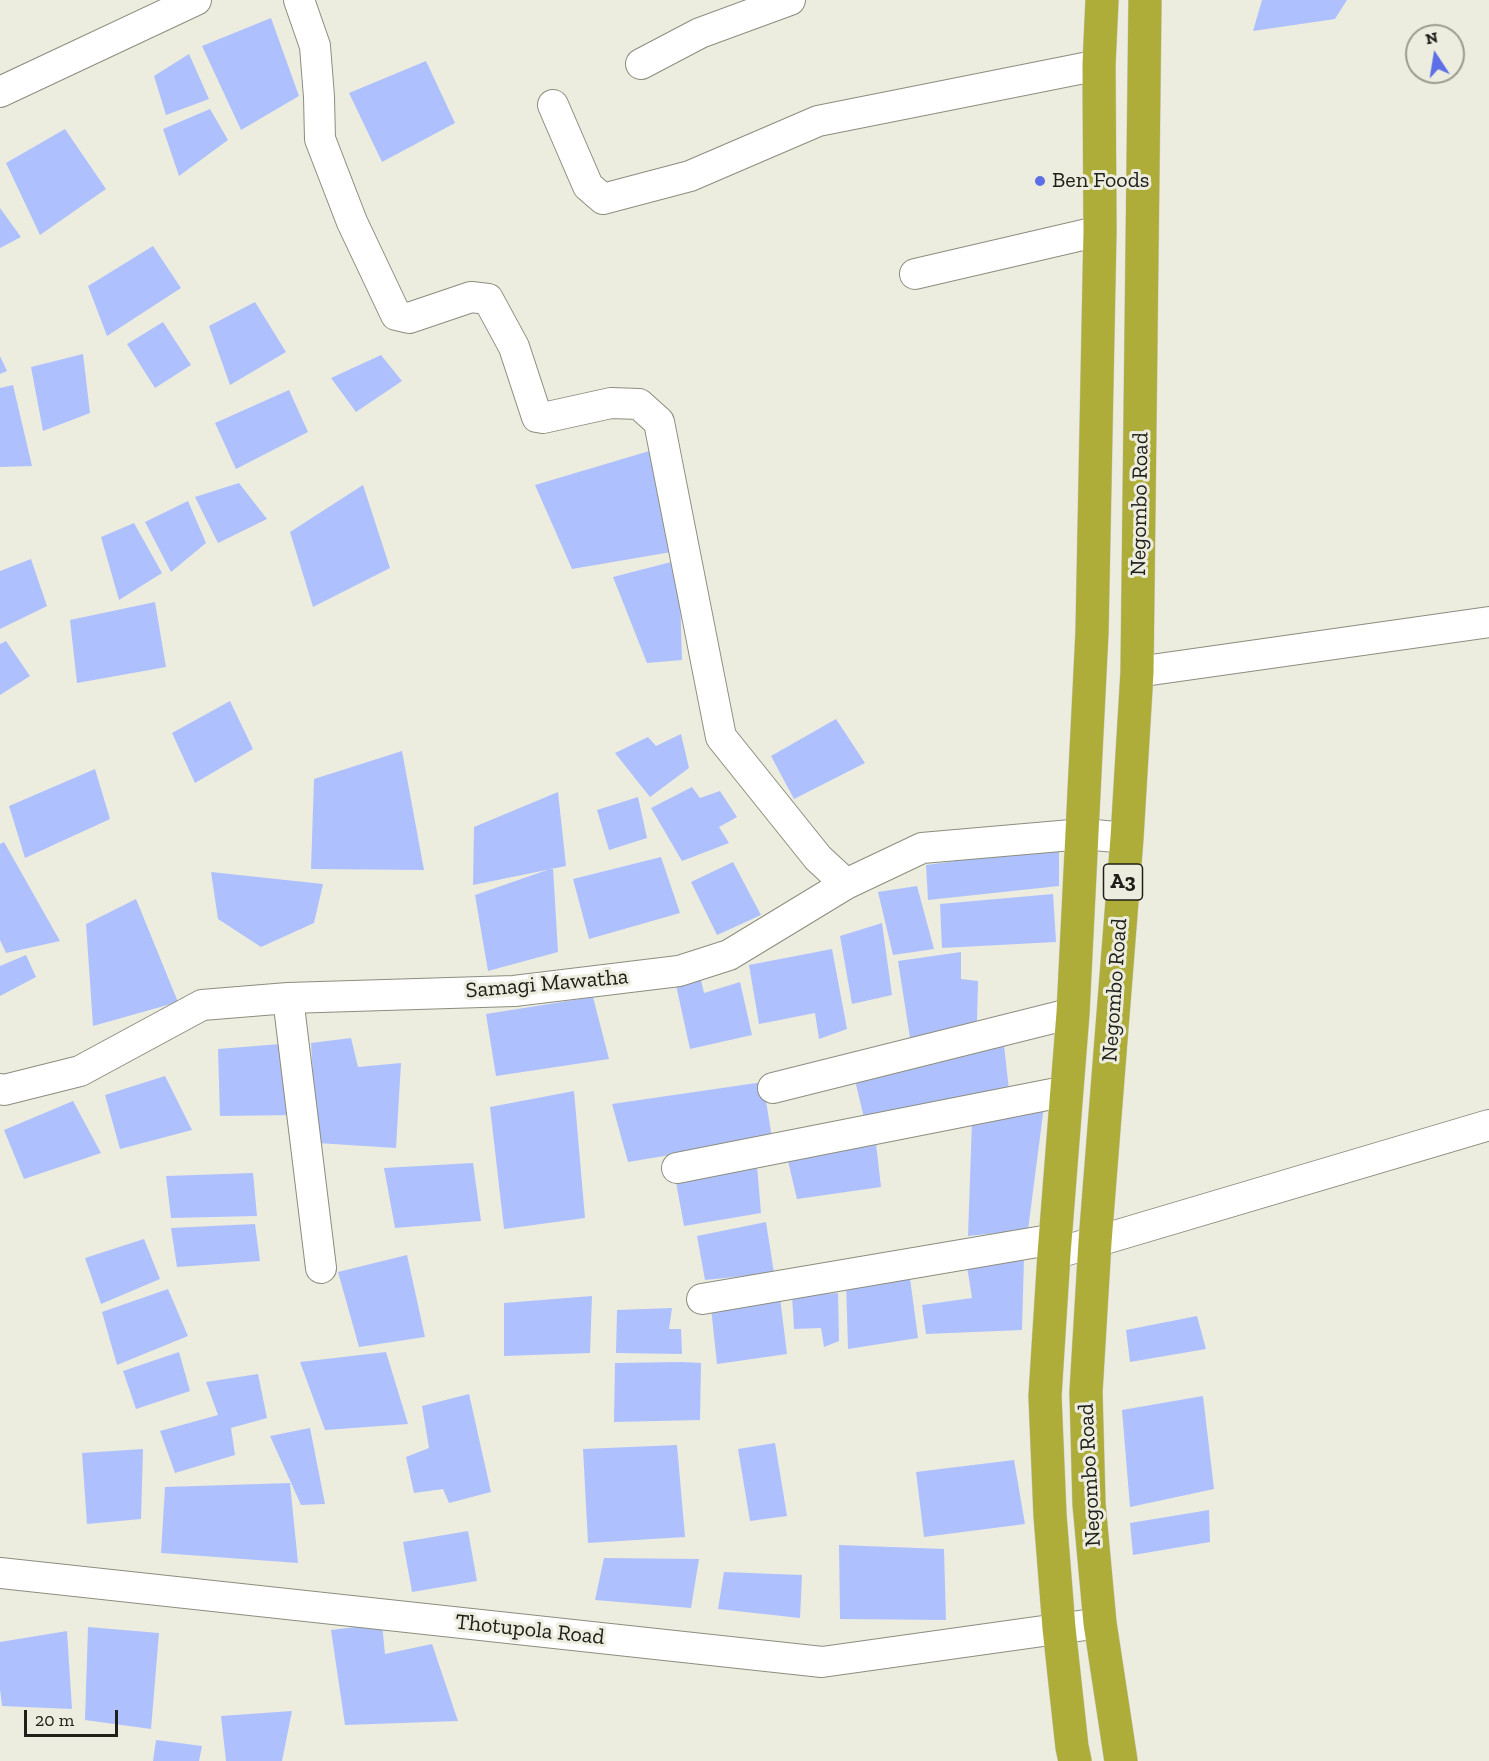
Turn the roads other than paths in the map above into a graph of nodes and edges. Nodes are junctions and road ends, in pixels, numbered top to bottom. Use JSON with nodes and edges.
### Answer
{"nodes":[{"id":1,"x":196,"y":0,"type":"edge"},
{"id":2,"x":299,"y":0,"type":"edge"},
{"id":3,"x":790,"y":0,"type":"edge"},
{"id":4,"x":1102,"y":0,"type":"edge"},
{"id":5,"x":1145,"y":0,"type":"edge"},
{"id":6,"x":641,"y":64,"type":"dead end"},
{"id":7,"x":1099,"y":65,"type":"junction"},
{"id":8,"x":0,"y":92,"type":"edge"},
{"id":9,"x":553,"y":105,"type":"dead end"},
{"id":10,"x":1100,"y":231,"type":"junction"},
{"id":11,"x":915,"y":274,"type":"dead end"},
{"id":12,"x":1489,"y":622,"type":"edge"},
{"id":13,"x":1137,"y":672,"type":"junction"},
{"id":14,"x":1083,"y":834,"type":"junction"},
{"id":15,"x":1126,"y":838,"type":"junction"},
{"id":16,"x":846,"y":884,"type":"junction"},
{"id":17,"x":288,"y":998,"type":"junction"},
{"id":18,"x":1073,"y":1013,"type":"junction"},
{"id":19,"x":773,"y":1088,"type":"dead end"},
{"id":20,"x":0,"y":1089,"type":"edge"},
{"id":21,"x":1067,"y":1091,"type":"junction"},
{"id":22,"x":1489,"y":1125,"type":"edge"},
{"id":23,"x":677,"y":1168,"type":"dead end"},
{"id":24,"x":1095,"y":1242,"type":"junction"},
{"id":25,"x":1054,"y":1246,"type":"junction"},
{"id":26,"x":321,"y":1268,"type":"dead end"},
{"id":27,"x":702,"y":1299,"type":"dead end"},
{"id":28,"x":0,"y":1573,"type":"edge"},
{"id":29,"x":1100,"y":1623,"type":"junction"},
{"id":30,"x":1059,"y":1628,"type":"junction"},
{"id":31,"x":1075,"y":1761,"type":"edge"},
{"id":32,"x":1121,"y":1761,"type":"edge"}],
"edges":[{"from":1,"to":8,"type":"street"},
{"from":2,"to":16,"type":"street"},
{"from":3,"to":6,"type":"street"},
{"from":4,"to":7,"type":"highway","name":"Negombo Road","number":"A3"},
{"from":5,"to":13,"type":"highway","name":"Negombo Road","number":"A3"},
{"from":7,"to":9,"type":"street"},
{"from":7,"to":10,"type":"highway","name":"Negombo Road","number":"A3"},
{"from":10,"to":11,"type":"street"},
{"from":10,"to":14,"type":"highway","name":"Negombo Road","number":"A3"},
{"from":12,"to":13,"type":"street"},
{"from":13,"to":15,"type":"highway","name":"Negombo Road","number":"A3"},
{"from":14,"to":15,"type":"street","name":"Samagi Mawatha"},
{"from":14,"to":16,"type":"street","name":"Samagi Mawatha"},
{"from":14,"to":18,"type":"highway","name":"Negombo Road","number":"A3"},
{"from":15,"to":24,"type":"highway","name":"Negombo Road","number":"A3"},
{"from":16,"to":17,"type":"street","name":"Samagi Mawatha"},
{"from":17,"to":20,"type":"street","name":"Samagi Mawatha"},
{"from":17,"to":26,"type":"street"},
{"from":18,"to":19,"type":"street"},
{"from":18,"to":21,"type":"highway","name":"Negombo Road","number":"A3"},
{"from":21,"to":23,"type":"street"},
{"from":21,"to":25,"type":"highway","name":"Negombo Road","number":"A3"},
{"from":22,"to":24,"type":"street"},
{"from":24,"to":25,"type":"street"},
{"from":24,"to":29,"type":"highway","name":"Negombo Road","number":"A3"},
{"from":25,"to":27,"type":"street"},
{"from":25,"to":30,"type":"highway","name":"Negombo Road","number":"A3"},
{"from":28,"to":30,"type":"street","name":"Thotupola Road"},
{"from":29,"to":30,"type":"street","name":"Thotupola Road"},
{"from":29,"to":32,"type":"highway","name":"Negombo Road","number":"A3"},
{"from":30,"to":31,"type":"highway","name":"Negombo Road","number":"A3"}]}
